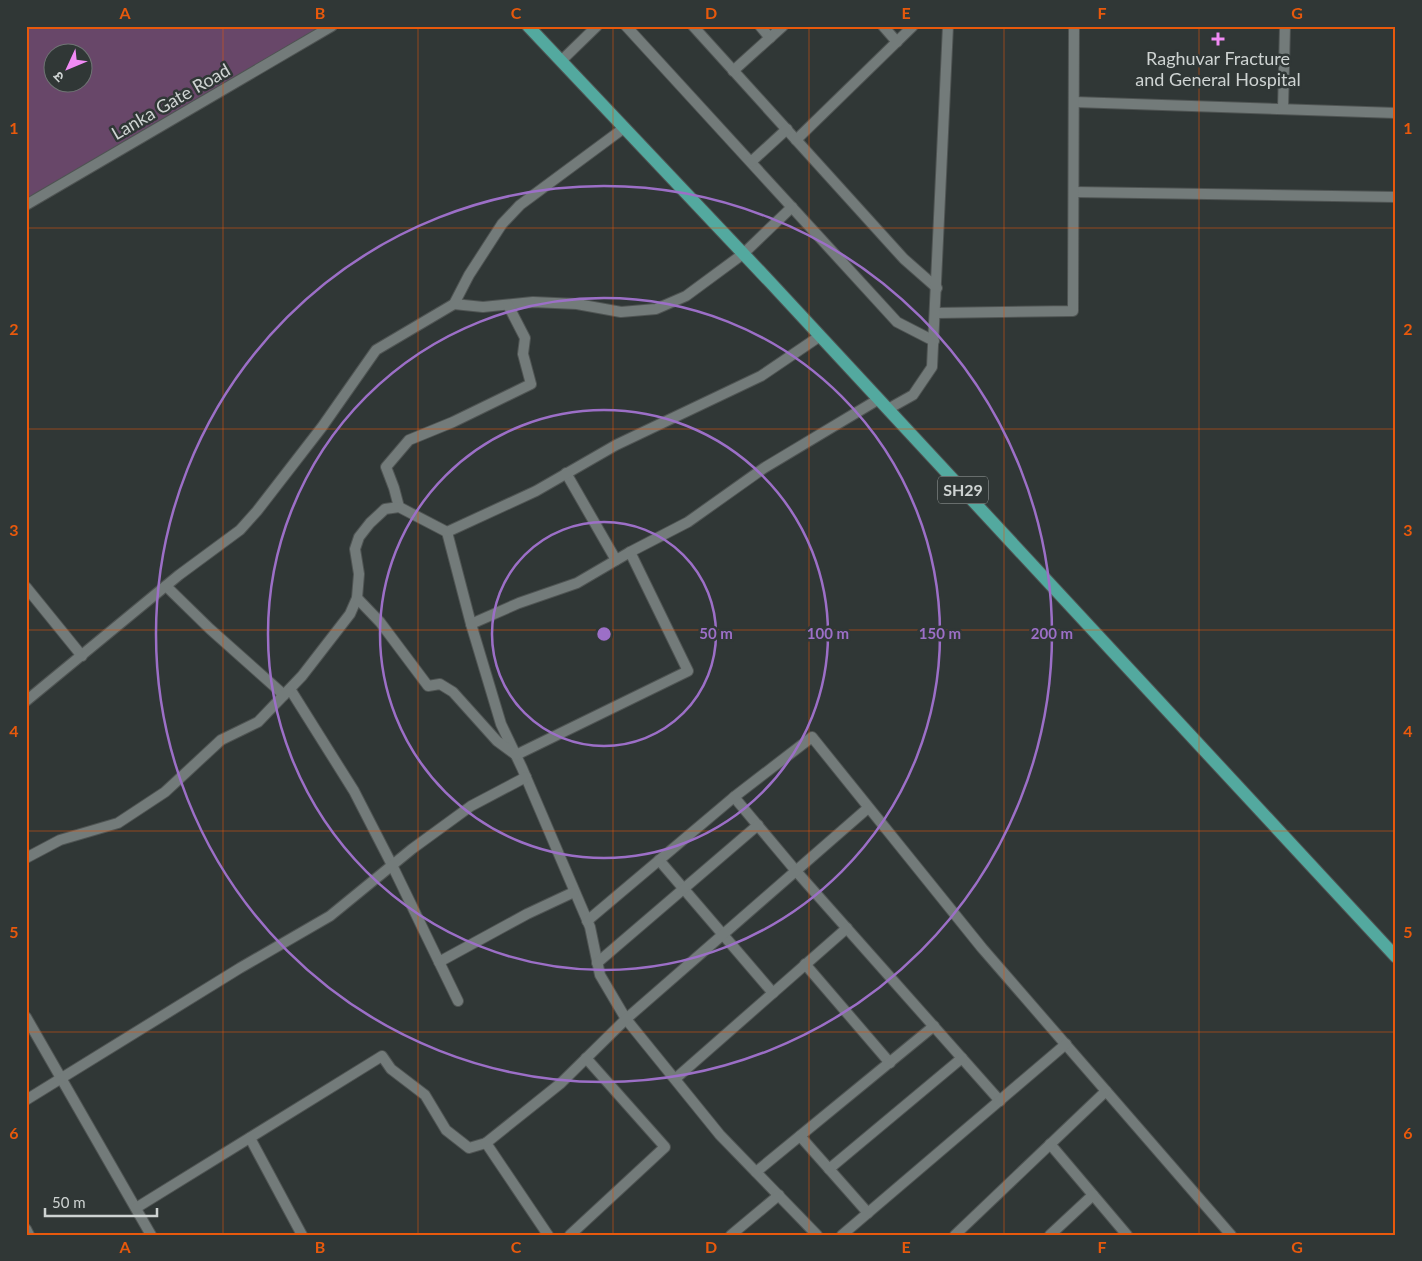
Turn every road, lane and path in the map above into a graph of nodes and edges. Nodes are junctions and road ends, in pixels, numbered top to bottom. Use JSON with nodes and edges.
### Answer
{"nodes":[{"id":1,"x":332,"y":26,"type":"edge"},
{"id":2,"x":528,"y":26,"type":"edge"},
{"id":3,"x":597,"y":26,"type":"edge"},
{"id":4,"x":626,"y":26,"type":"edge"},
{"id":5,"x":693,"y":26,"type":"edge"},
{"id":6,"x":760,"y":26,"type":"edge"},
{"id":7,"x":784,"y":26,"type":"edge"},
{"id":8,"x":883,"y":26,"type":"edge"},
{"id":9,"x":913,"y":26,"type":"edge"},
{"id":10,"x":948,"y":26,"type":"edge"},
{"id":11,"x":1074,"y":26,"type":"edge"},
{"id":12,"x":1285,"y":26,"type":"edge"},
{"id":13,"x":770,"y":38,"type":"junction"},
{"id":14,"x":897,"y":42,"type":"junction"},
{"id":15,"x":560,"y":61,"type":"junction"},
{"id":16,"x":733,"y":71,"type":"junction"},
{"id":17,"x":1074,"y":102,"type":"junction"},
{"id":18,"x":1283,"y":109,"type":"junction"},
{"id":19,"x":1396,"y":113,"type":"edge"},
{"id":20,"x":624,"y":128,"type":"junction"},
{"id":21,"x":786,"y":129,"type":"junction"},
{"id":22,"x":796,"y":140,"type":"junction"},
{"id":23,"x":751,"y":162,"type":"junction"},
{"id":24,"x":1074,"y":192,"type":"junction"},
{"id":25,"x":1396,"y":197,"type":"edge"},
{"id":26,"x":26,"y":205,"type":"edge"},
{"id":27,"x":792,"y":207,"type":"junction"},
{"id":28,"x":743,"y":254,"type":"junction"},
{"id":29,"x":937,"y":288,"type":"junction"},
{"id":30,"x":454,"y":304,"type":"junction"},
{"id":31,"x":508,"y":305,"type":"junction"},
{"id":32,"x":936,"y":313,"type":"junction"},
{"id":33,"x":820,"y":336,"type":"junction"},
{"id":34,"x":934,"y":341,"type":"junction"},
{"id":35,"x":879,"y":399,"type":"junction"},
{"id":36,"x":888,"y":409,"type":"junction"},
{"id":37,"x":566,"y":474,"type":"junction"},
{"id":38,"x":398,"y":507,"type":"junction"},
{"id":39,"x":447,"y":532,"type":"junction"},
{"id":40,"x":630,"y":552,"type":"junction"},
{"id":41,"x":616,"y":560,"type":"junction"},
{"id":42,"x":166,"y":586,"type":"junction"},
{"id":43,"x":26,"y":587,"type":"edge"},
{"id":44,"x":358,"y":598,"type":"junction"},
{"id":45,"x":471,"y":624,"type":"junction"},
{"id":46,"x":82,"y":656,"type":"junction"},
{"id":47,"x":287,"y":692,"type":"junction"},
{"id":48,"x":26,"y":701,"type":"edge"},
{"id":49,"x":516,"y":755,"type":"junction"},
{"id":50,"x":526,"y":777,"type":"junction"},
{"id":51,"x":734,"y":797,"type":"junction"},
{"id":52,"x":868,"y":808,"type":"junction"},
{"id":53,"x":758,"y":825,"type":"junction"},
{"id":54,"x":26,"y":858,"type":"edge"},
{"id":55,"x":659,"y":860,"type":"junction"},
{"id":56,"x":392,"y":865,"type":"junction"},
{"id":57,"x":796,"y":871,"type":"junction"},
{"id":58,"x":683,"y":889,"type":"junction"},
{"id":59,"x":574,"y":892,"type":"junction"},
{"id":60,"x":587,"y":920,"type":"junction"},
{"id":61,"x":846,"y":928,"type":"junction"},
{"id":62,"x":722,"y":935,"type":"junction"},
{"id":63,"x":1396,"y":957,"type":"edge"},
{"id":64,"x":440,"y":962,"type":"junction"},
{"id":65,"x":597,"y":963,"type":"junction"},
{"id":66,"x":805,"y":964,"type":"junction"},
{"id":67,"x":773,"y":993,"type":"junction"},
{"id":68,"x":458,"y":1001,"type":"dead end"},
{"id":69,"x":26,"y":1017,"type":"edge"},
{"id":70,"x":626,"y":1019,"type":"junction"},
{"id":71,"x":934,"y":1026,"type":"junction"},
{"id":72,"x":1066,"y":1044,"type":"junction"},
{"id":73,"x":586,"y":1058,"type":"junction"},
{"id":74,"x":962,"y":1058,"type":"junction"},
{"id":75,"x":890,"y":1062,"type":"junction"},
{"id":76,"x":63,"y":1079,"type":"junction"},
{"id":77,"x":675,"y":1079,"type":"junction"},
{"id":78,"x":1106,"y":1091,"type":"junction"},
{"id":79,"x":26,"y":1100,"type":"edge"},
{"id":80,"x":1000,"y":1101,"type":"junction"},
{"id":81,"x":800,"y":1136,"type":"junction"},
{"id":82,"x":250,"y":1138,"type":"junction"},
{"id":83,"x":486,"y":1143,"type":"junction"},
{"id":84,"x":1050,"y":1144,"type":"junction"},
{"id":85,"x":828,"y":1168,"type":"junction"},
{"id":86,"x":756,"y":1172,"type":"junction"},
{"id":87,"x":779,"y":1195,"type":"junction"},
{"id":88,"x":1093,"y":1195,"type":"junction"},
{"id":89,"x":136,"y":1208,"type":"junction"},
{"id":90,"x":868,"y":1212,"type":"junction"},
{"id":91,"x":26,"y":1229,"type":"edge"},
{"id":92,"x":546,"y":1232,"type":"edge"},
{"id":93,"x":30,"y":1235,"type":"edge"},
{"id":94,"x":151,"y":1235,"type":"edge"},
{"id":95,"x":302,"y":1235,"type":"edge"},
{"id":96,"x":535,"y":1235,"type":"edge"},
{"id":97,"x":570,"y":1235,"type":"edge"},
{"id":98,"x":731,"y":1235,"type":"edge"},
{"id":99,"x":817,"y":1235,"type":"edge"},
{"id":100,"x":842,"y":1235,"type":"edge"},
{"id":101,"x":955,"y":1235,"type":"edge"},
{"id":102,"x":1050,"y":1235,"type":"edge"},
{"id":103,"x":1127,"y":1235,"type":"edge"},
{"id":104,"x":1232,"y":1235,"type":"edge"}],
"edges":[{"from":1,"to":26,"type":"street","name":"Lanka Gate Road"},
{"from":2,"to":15,"type":"main road","number":"SH29"},
{"from":3,"to":15,"type":"street"},
{"from":4,"to":23,"type":"street"},
{"from":5,"to":16,"type":"street"},
{"from":6,"to":13,"type":"street"},
{"from":7,"to":13,"type":"street"},
{"from":8,"to":14,"type":"street"},
{"from":9,"to":14,"type":"street"},
{"from":10,"to":29,"type":"street"},
{"from":11,"to":17,"type":"street"},
{"from":12,"to":18,"type":"street"},
{"from":13,"to":16,"type":"street"},
{"from":14,"to":22,"type":"street"},
{"from":15,"to":20,"type":"main road","number":"SH29"},
{"from":16,"to":21,"type":"street"},
{"from":17,"to":18,"type":"street"},
{"from":17,"to":24,"type":"street"},
{"from":18,"to":19,"type":"street"},
{"from":20,"to":28,"type":"main road","number":"SH29"},
{"from":20,"to":30,"type":"street"},
{"from":21,"to":22,"type":"street"},
{"from":21,"to":23,"type":"street"},
{"from":22,"to":29,"type":"street"},
{"from":23,"to":27,"type":"street"},
{"from":24,"to":25,"type":"street"},
{"from":24,"to":32,"type":"street"},
{"from":27,"to":28,"type":"street"},
{"from":27,"to":34,"type":"street"},
{"from":28,"to":31,"type":"street"},
{"from":28,"to":33,"type":"main road","number":"SH29"},
{"from":29,"to":32,"type":"street"},
{"from":30,"to":31,"type":"street"},
{"from":30,"to":42,"type":"street"},
{"from":31,"to":38,"type":"street"},
{"from":32,"to":34,"type":"street"},
{"from":33,"to":35,"type":"main road","number":"SH29"},
{"from":33,"to":37,"type":"street"},
{"from":34,"to":36,"type":"street"},
{"from":35,"to":36,"type":"main road","number":"SH29"},
{"from":35,"to":40,"type":"street"},
{"from":36,"to":63,"type":"main road","number":"SH29"},
{"from":37,"to":39,"type":"street"},
{"from":37,"to":41,"type":"street"},
{"from":38,"to":39,"type":"street"},
{"from":38,"to":44,"type":"street"},
{"from":39,"to":45,"type":"street"},
{"from":40,"to":41,"type":"street"},
{"from":40,"to":49,"type":"street"},
{"from":41,"to":45,"type":"street"},
{"from":42,"to":46,"type":"street"},
{"from":42,"to":47,"type":"street"},
{"from":43,"to":46,"type":"street"},
{"from":44,"to":47,"type":"street"},
{"from":44,"to":49,"type":"street"},
{"from":45,"to":49,"type":"street"},
{"from":46,"to":48,"type":"street"},
{"from":47,"to":54,"type":"street"},
{"from":47,"to":56,"type":"street"},
{"from":49,"to":50,"type":"street"},
{"from":50,"to":56,"type":"street"},
{"from":50,"to":59,"type":"street"},
{"from":51,"to":52,"type":"street"},
{"from":51,"to":53,"type":"street"},
{"from":51,"to":55,"type":"street"},
{"from":52,"to":57,"type":"street"},
{"from":52,"to":72,"type":"street"},
{"from":53,"to":57,"type":"street"},
{"from":53,"to":58,"type":"street"},
{"from":55,"to":58,"type":"street"},
{"from":55,"to":60,"type":"street"},
{"from":56,"to":64,"type":"street"},
{"from":56,"to":76,"type":"street"},
{"from":57,"to":61,"type":"street"},
{"from":57,"to":62,"type":"street"},
{"from":58,"to":62,"type":"street"},
{"from":58,"to":65,"type":"street"},
{"from":59,"to":60,"type":"street"},
{"from":59,"to":64,"type":"street"},
{"from":60,"to":65,"type":"street"},
{"from":61,"to":66,"type":"street"},
{"from":61,"to":71,"type":"street"},
{"from":62,"to":67,"type":"street"},
{"from":62,"to":70,"type":"street"},
{"from":64,"to":68,"type":"street"},
{"from":65,"to":70,"type":"street"},
{"from":66,"to":67,"type":"street"},
{"from":66,"to":75,"type":"street"},
{"from":67,"to":77,"type":"street"},
{"from":69,"to":76,"type":"street"},
{"from":70,"to":73,"type":"street"},
{"from":70,"to":77,"type":"street"},
{"from":71,"to":74,"type":"street"},
{"from":71,"to":75,"type":"street"},
{"from":72,"to":78,"type":"street"},
{"from":72,"to":80,"type":"street"},
{"from":73,"to":83,"type":"street"},
{"from":73,"to":97,"type":"street"},
{"from":74,"to":80,"type":"street"},
{"from":74,"to":85,"type":"street"},
{"from":75,"to":81,"type":"street"},
{"from":76,"to":79,"type":"street"},
{"from":76,"to":89,"type":"street"},
{"from":77,"to":86,"type":"street"},
{"from":78,"to":84,"type":"street"},
{"from":78,"to":104,"type":"street"},
{"from":80,"to":90,"type":"street"},
{"from":81,"to":85,"type":"street"},
{"from":81,"to":86,"type":"street"},
{"from":82,"to":83,"type":"street"},
{"from":82,"to":89,"type":"street"},
{"from":82,"to":95,"type":"street"},
{"from":83,"to":92,"type":"street"},
{"from":84,"to":88,"type":"street"},
{"from":84,"to":101,"type":"street"},
{"from":85,"to":90,"type":"street"},
{"from":86,"to":87,"type":"street"},
{"from":87,"to":98,"type":"street"},
{"from":87,"to":99,"type":"street"},
{"from":88,"to":102,"type":"street"},
{"from":88,"to":103,"type":"street"},
{"from":89,"to":94,"type":"street"},
{"from":90,"to":100,"type":"street"},
{"from":91,"to":93,"type":"street"},
{"from":92,"to":96,"type":"street"}]}
